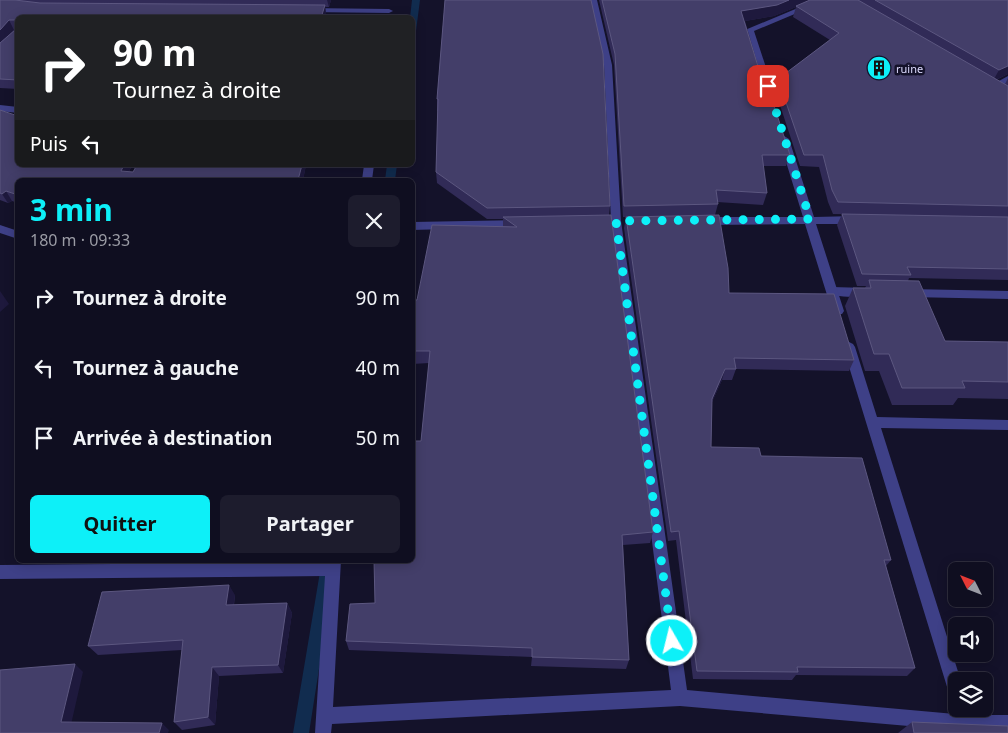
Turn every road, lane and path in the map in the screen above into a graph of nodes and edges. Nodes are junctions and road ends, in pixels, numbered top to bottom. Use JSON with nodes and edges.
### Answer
{"nodes":[{"id":1,"x":391,"y":0,"type":"edge"},
{"id":2,"x":593,"y":0,"type":"edge"},
{"id":3,"x":824,"y":0,"type":"edge"},
{"id":4,"x":302,"y":10,"type":"edge"},
{"id":5,"x":388,"y":14,"type":"edge"},
{"id":6,"x":1008,"y":79,"type":"edge"},
{"id":7,"x":993,"y":87,"type":"edge"},
{"id":8,"x":0,"y":108,"type":"edge"},
{"id":9,"x":15,"y":110,"type":"edge"},
{"id":10,"x":810,"y":219,"type":"junction"},
{"id":11,"x":870,"y":220,"type":"edge"},
{"id":12,"x":694,"y":221,"type":"edge"},
{"id":13,"x":528,"y":224,"type":"edge"},
{"id":14,"x":415,"y":226,"type":"edge"},
{"id":15,"x":0,"y":229,"type":"edge"},
{"id":16,"x":15,"y":234,"type":"edge"},
{"id":17,"x":832,"y":291,"type":"junction"},
{"id":18,"x":881,"y":292,"type":"edge"},
{"id":19,"x":900,"y":293,"type":"edge"},
{"id":20,"x":1008,"y":295,"type":"edge"},
{"id":21,"x":840,"y":319,"type":"edge"},
{"id":22,"x":846,"y":338,"type":"edge"},
{"id":23,"x":872,"y":422,"type":"junction"},
{"id":24,"x":1008,"y":425,"type":"edge"},
{"id":25,"x":334,"y":565,"type":"edge"},
{"id":26,"x":0,"y":572,"type":"edge"},
{"id":27,"x":950,"y":672,"type":"edge"},
{"id":28,"x":680,"y":698,"type":"junction"},
{"id":29,"x":948,"y":715,"type":"edge"},
{"id":30,"x":325,"y":716,"type":"junction"},
{"id":31,"x":970,"y":717,"type":"edge"},
{"id":32,"x":1008,"y":724,"type":"edge"},
{"id":33,"x":323,"y":733,"type":"edge"}],
"edges":[{"from":1,"to":5,"type":"street"},
{"from":2,"to":28,"type":"street"},
{"from":3,"to":10,"type":"street"},
{"from":4,"to":5,"type":"street"},
{"from":6,"to":7,"type":"street"},
{"from":8,"to":9,"type":"street"},
{"from":10,"to":11,"type":"street"},
{"from":10,"to":12,"type":"street"},
{"from":10,"to":17,"type":"street"},
{"from":13,"to":14,"type":"street"},
{"from":15,"to":16,"type":"street"},
{"from":17,"to":18,"type":"street"},
{"from":17,"to":21,"type":"street"},
{"from":19,"to":20,"type":"street"},
{"from":22,"to":23,"type":"street"},
{"from":23,"to":24,"type":"street"},
{"from":23,"to":27,"type":"street"},
{"from":25,"to":26,"type":"street"},
{"from":25,"to":30,"type":"street"},
{"from":28,"to":29,"type":"street"},
{"from":28,"to":30,"type":"street"},
{"from":30,"to":33,"type":"street"},
{"from":31,"to":32,"type":"street"}]}
